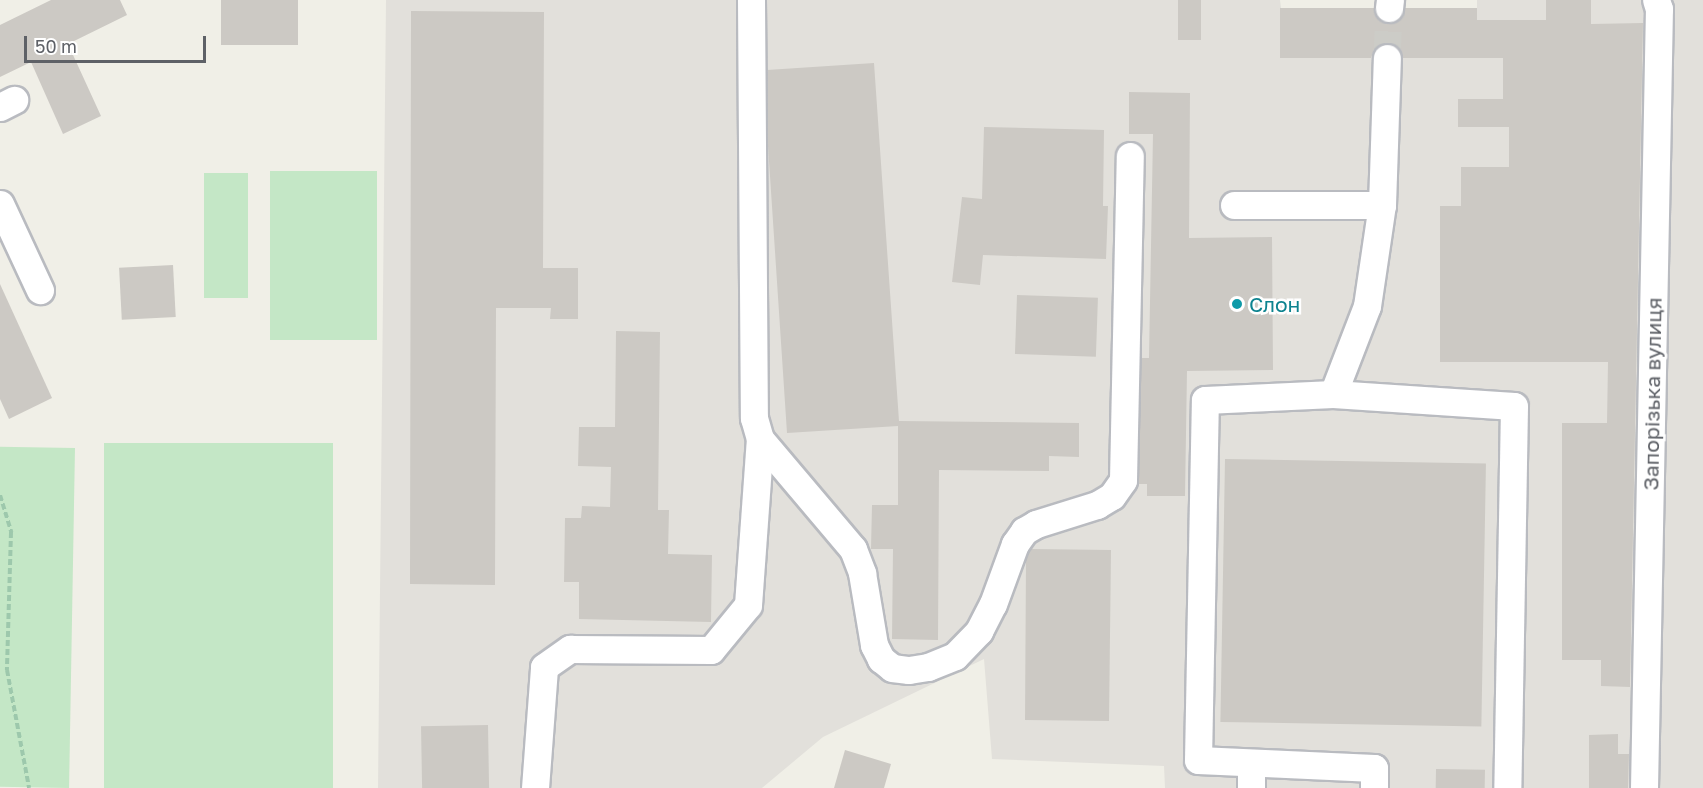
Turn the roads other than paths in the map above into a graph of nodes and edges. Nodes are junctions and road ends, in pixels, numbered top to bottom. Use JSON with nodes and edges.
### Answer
{"nodes":[{"id":1,"x":751,"y":0,"type":"edge"},
{"id":2,"x":1656,"y":0,"type":"edge"},
{"id":3,"x":1387,"y":58,"type":"tunnel mouth"},
{"id":4,"x":1130,"y":156,"type":"dead end"},
{"id":5,"x":0,"y":204,"type":"edge"},
{"id":6,"x":1234,"y":204,"type":"dead end"},
{"id":7,"x":1382,"y":205,"type":"junction"},
{"id":8,"x":40,"y":290,"type":"dead end"},
{"id":9,"x":1333,"y":394,"type":"junction"},
{"id":10,"x":760,"y":439,"type":"junction"},
{"id":11,"x":1251,"y":775,"type":"edge"},
{"id":12,"x":536,"y":788,"type":"edge"},
{"id":13,"x":1374,"y":788,"type":"edge"},
{"id":14,"x":1506,"y":788,"type":"edge"},
{"id":15,"x":1644,"y":788,"type":"edge"}],
"edges":[{"from":1,"to":10,"type":"lane"},
{"from":2,"to":15,"type":"lane","name":"Запорізька вулиця"},
{"from":3,"to":7,"type":"lane"},
{"from":4,"to":10,"type":"lane"},
{"from":5,"to":8,"type":"lane"},
{"from":6,"to":7,"type":"lane"},
{"from":7,"to":9,"type":"lane"},
{"from":9,"to":11,"type":"lane"},
{"from":9,"to":14,"type":"lane"},
{"from":10,"to":12,"type":"lane"},
{"from":11,"to":13,"type":"lane"}]}
